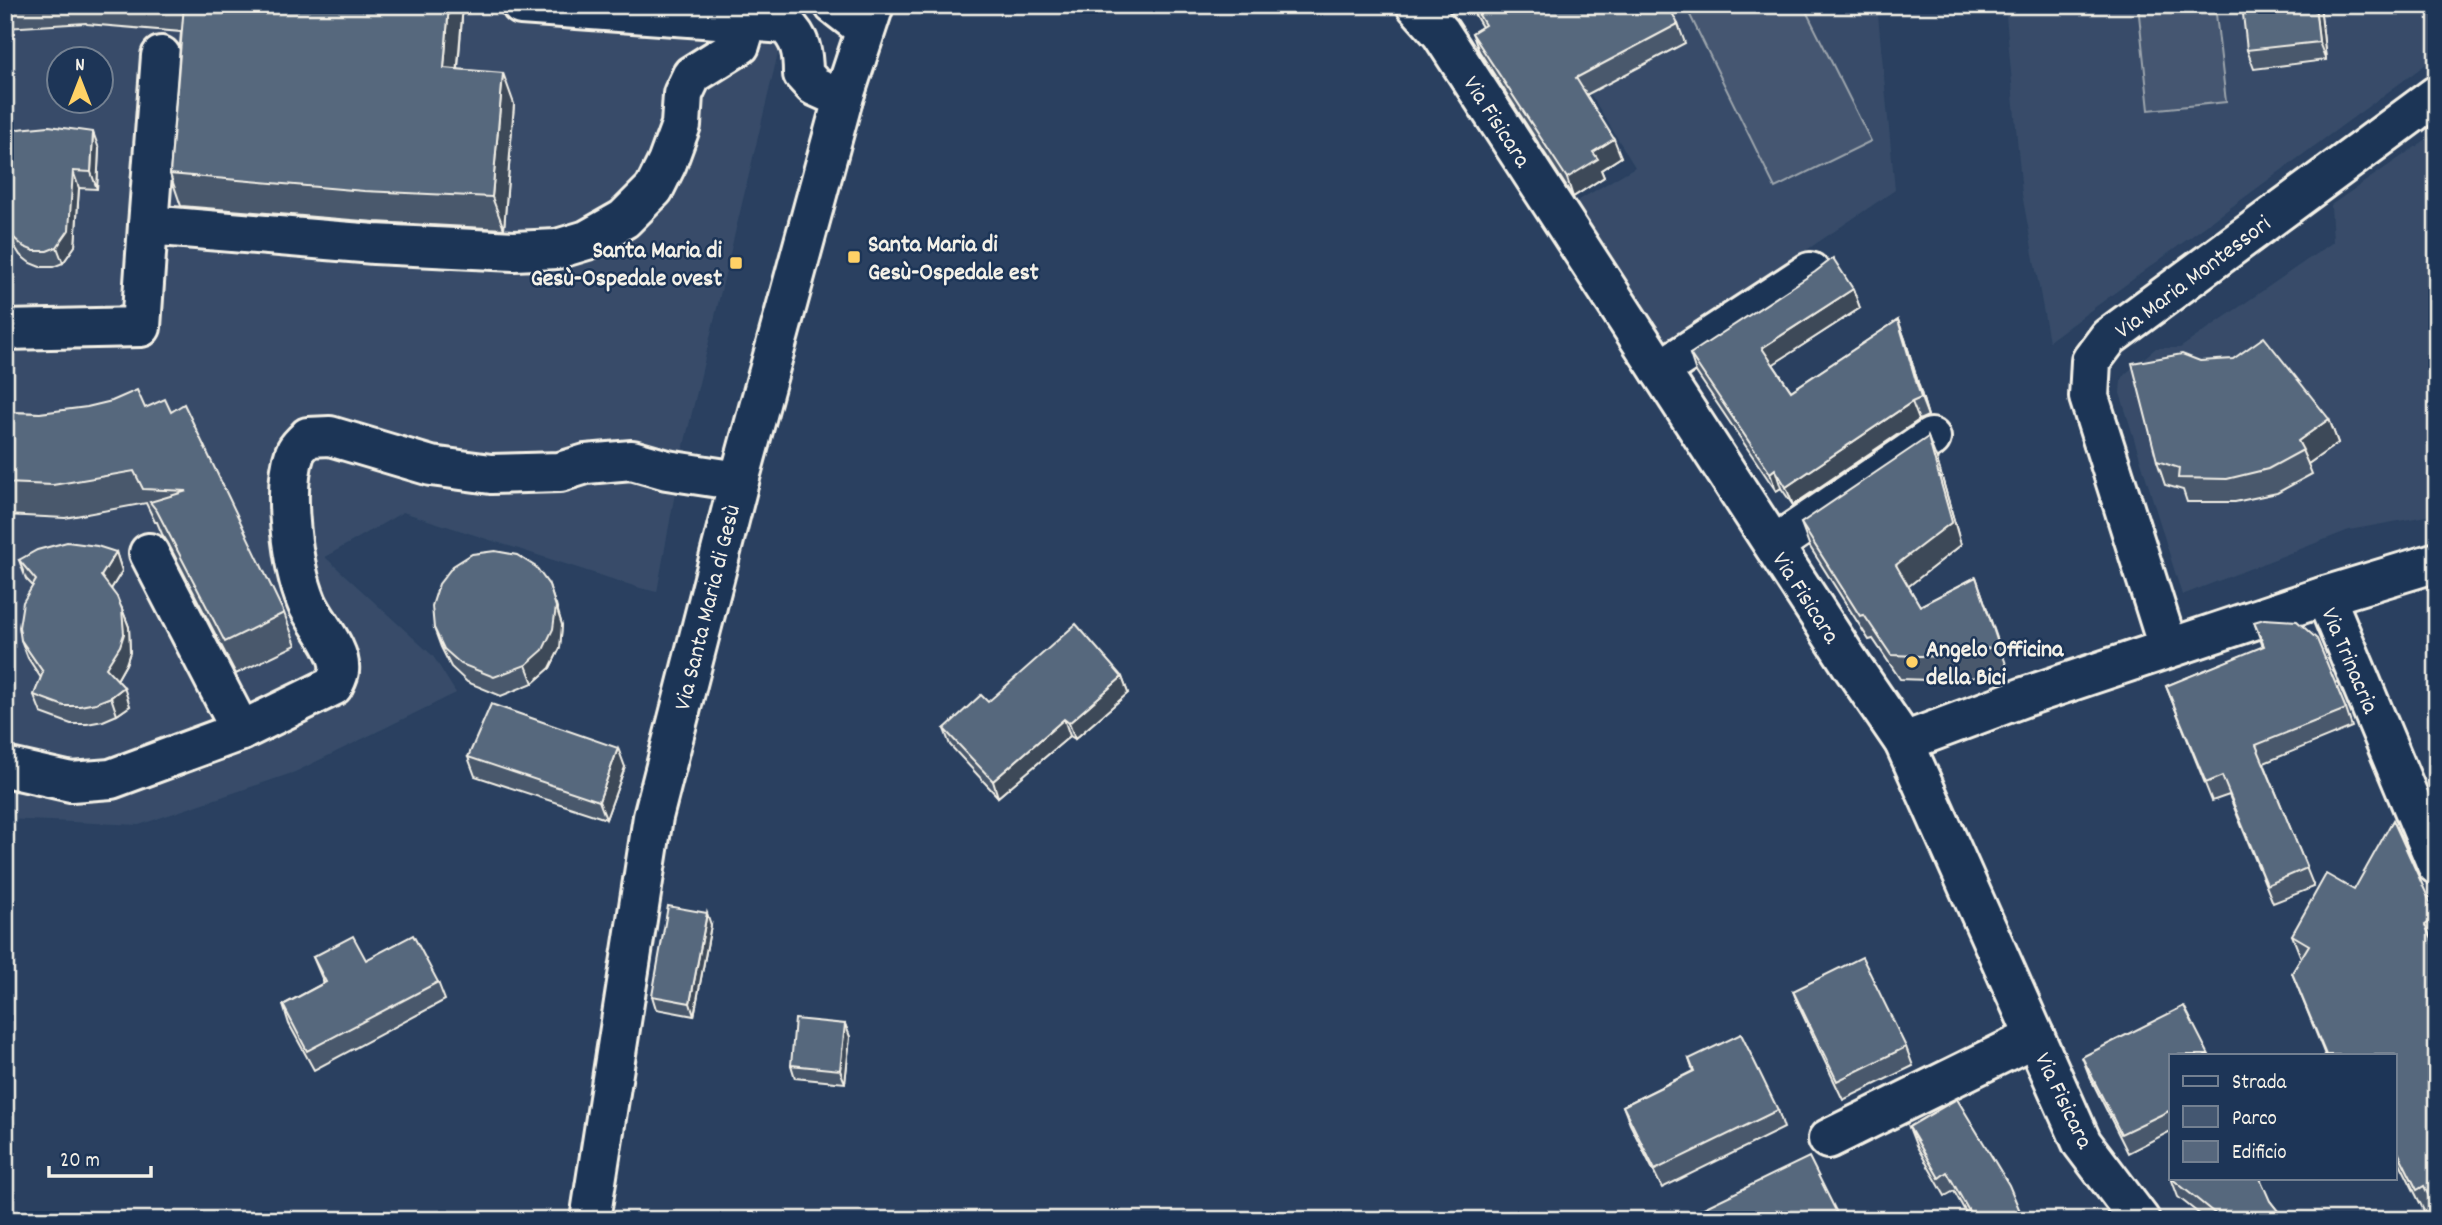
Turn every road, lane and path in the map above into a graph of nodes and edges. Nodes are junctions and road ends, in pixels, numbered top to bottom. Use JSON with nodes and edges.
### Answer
{"nodes":[{"id":1,"x":521,"y":5,"type":"edge"},
{"id":2,"x":834,"y":5,"type":"edge"},
{"id":3,"x":1416,"y":5,"type":"edge"},
{"id":4,"x":746,"y":13,"type":"edge"},
{"id":5,"x":869,"y":17,"type":"edge"},
{"id":6,"x":161,"y":56,"type":"dead end"},
{"id":7,"x":2437,"y":95,"type":"edge"},
{"id":8,"x":843,"y":99,"type":"junction"},
{"id":9,"x":148,"y":225,"type":"junction"},
{"id":10,"x":1810,"y":272,"type":"edge"},
{"id":11,"x":5,"y":330,"type":"edge"},
{"id":12,"x":1660,"y":370,"type":"junction"},
{"id":13,"x":1931,"y":438,"type":"edge"},
{"id":14,"x":738,"y":481,"type":"junction"},
{"id":15,"x":1774,"y":545,"type":"junction"},
{"id":16,"x":149,"y":553,"type":"dead end"},
{"id":17,"x":2437,"y":562,"type":"edge"},
{"id":18,"x":2325,"y":596,"type":"junction"},
{"id":19,"x":2154,"y":653,"type":"junction"},
{"id":20,"x":240,"y":731,"type":"junction"},
{"id":21,"x":1905,"y":742,"type":"junction"},
{"id":22,"x":5,"y":767,"type":"edge"},
{"id":23,"x":2437,"y":864,"type":"edge"},
{"id":24,"x":2035,"y":1037,"type":"junction"},
{"id":25,"x":1828,"y":1139,"type":"dead end"},
{"id":26,"x":590,"y":1220,"type":"edge"},
{"id":27,"x":2140,"y":1220,"type":"edge"}],
"edges":[{"from":1,"to":4,"type":"street"},
{"from":2,"to":5,"type":"street"},
{"from":3,"to":12,"type":"street","name":"Via Fisicara"},
{"from":4,"to":8,"type":"street"},
{"from":4,"to":9,"type":"street"},
{"from":5,"to":8,"type":"street","name":"Via Santa Maria di Gesù"},
{"from":6,"to":9,"type":"street"},
{"from":7,"to":19,"type":"street","name":"Via Maria Montessori"},
{"from":8,"to":14,"type":"street","name":"Via Santa Maria di Gesù"},
{"from":9,"to":11,"type":"street"},
{"from":10,"to":12,"type":"street"},
{"from":12,"to":15,"type":"street","name":"Via Fisicara"},
{"from":13,"to":15,"type":"street"},
{"from":14,"to":20,"type":"street"},
{"from":14,"to":26,"type":"street","name":"Via Santa Maria di Gesù"},
{"from":15,"to":21,"type":"street","name":"Via Fisicara"},
{"from":16,"to":20,"type":"street"},
{"from":17,"to":18,"type":"street"},
{"from":18,"to":19,"type":"street","name":"Via Trinacria"},
{"from":18,"to":23,"type":"street","name":"Via Trinacria"},
{"from":19,"to":21,"type":"street","name":"Via Trinacria"},
{"from":20,"to":22,"type":"street"},
{"from":21,"to":24,"type":"street","name":"Via Fisicara"},
{"from":24,"to":25,"type":"street"},
{"from":24,"to":27,"type":"street","name":"Via Fisicara"}]}
